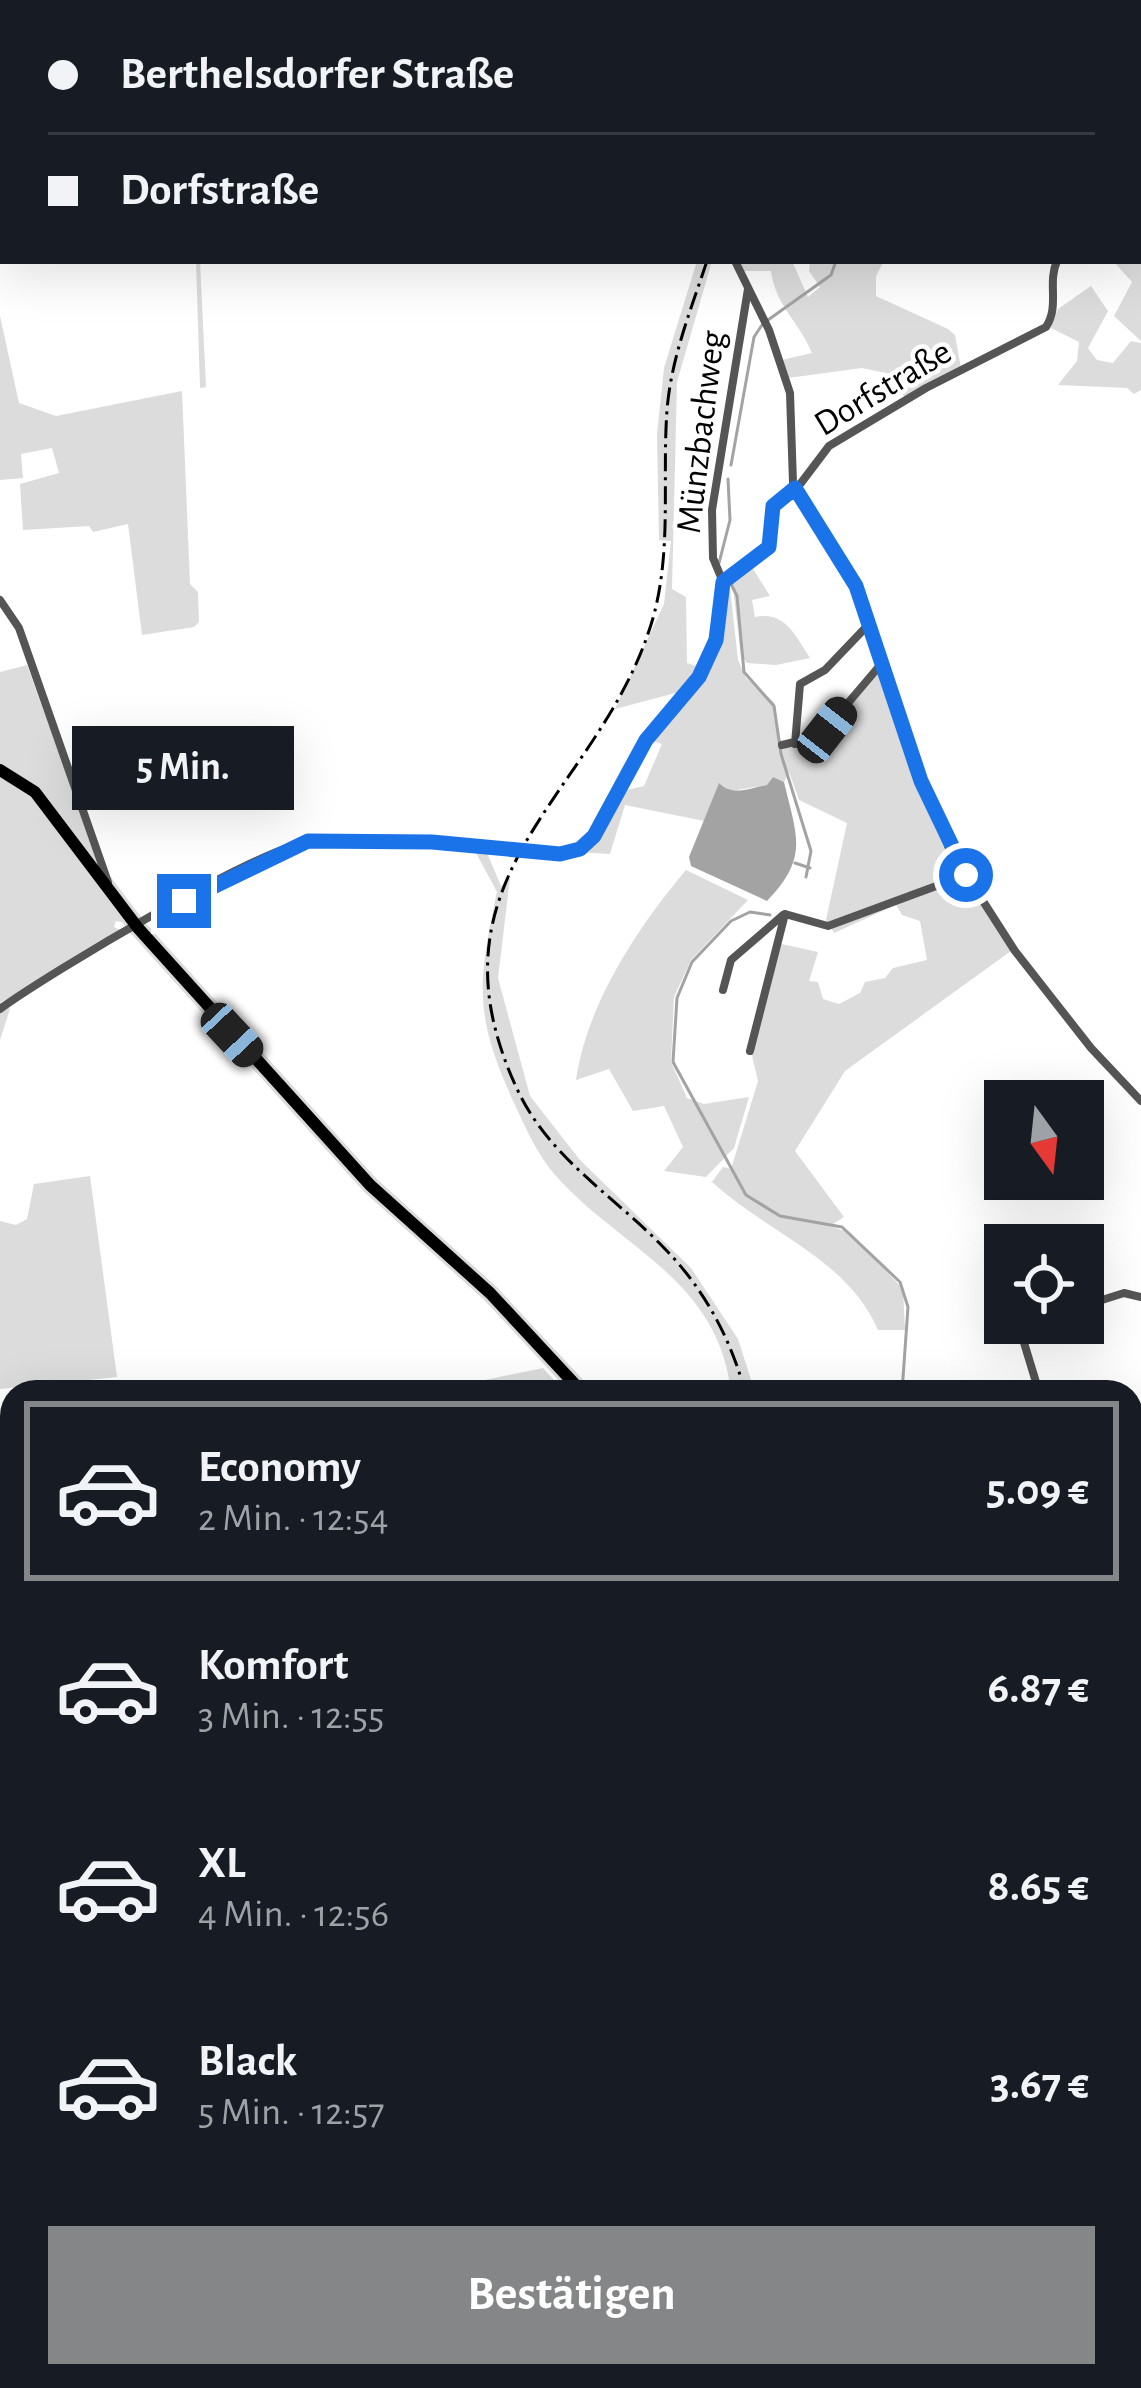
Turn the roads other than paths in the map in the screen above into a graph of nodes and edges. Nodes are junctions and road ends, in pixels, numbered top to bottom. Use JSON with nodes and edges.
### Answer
{"nodes":[{"id":1,"x":736,"y":264,"type":"edge"},
{"id":2,"x":1057,"y":264,"type":"edge"},
{"id":3,"x":748,"y":287,"type":"junction"},
{"id":4,"x":795,"y":488,"type":"junction"},
{"id":5,"x":727,"y":579,"type":"junction"},
{"id":6,"x":0,"y":600,"type":"edge"},
{"id":7,"x":869,"y":625,"type":"junction"},
{"id":8,"x":882,"y":663,"type":"junction"},
{"id":9,"x":795,"y":744,"type":"junction"},
{"id":10,"x":782,"y":745,"type":"dead end"},
{"id":11,"x":0,"y":770,"type":"edge"},
{"id":12,"x":966,"y":875,"type":"junction"},
{"id":13,"x":108,"y":893,"type":"junction"},
{"id":14,"x":785,"y":914,"type":"junction"},
{"id":15,"x":138,"y":928,"type":"junction"},
{"id":16,"x":723,"y":990,"type":"dead end"},
{"id":17,"x":0,"y":1009,"type":"edge"},
{"id":18,"x":750,"y":1051,"type":"dead end"},
{"id":19,"x":1141,"y":1101,"type":"edge"},
{"id":20,"x":1141,"y":1297,"type":"edge"},
{"id":21,"x":1104,"y":1299,"type":"edge"},
{"id":22,"x":1024,"y":1344,"type":"edge"},
{"id":23,"x":571,"y":1380,"type":"edge"},
{"id":24,"x":1036,"y":1380,"type":"edge"}],
"edges":[{"from":1,"to":3,"type":"street"},
{"from":2,"to":4,"type":"street","name":"Dorfstraße"},
{"from":3,"to":4,"type":"street"},
{"from":3,"to":5,"type":"street","name":"Münzbachweg"},
{"from":4,"to":5,"type":"street","name":"Dorfstraße"},
{"from":4,"to":7,"type":"street"},
{"from":5,"to":15,"type":"street"},
{"from":6,"to":13,"type":"street"},
{"from":7,"to":8,"type":"street"},
{"from":7,"to":9,"type":"street"},
{"from":8,"to":9,"type":"street"},
{"from":8,"to":12,"type":"street"},
{"from":9,"to":10,"type":"street"},
{"from":11,"to":13,"type":"main road"},
{"from":12,"to":14,"type":"street"},
{"from":12,"to":19,"type":"street"},
{"from":13,"to":15,"type":"main road"},
{"from":14,"to":16,"type":"street"},
{"from":14,"to":18,"type":"street"},
{"from":15,"to":17,"type":"street"},
{"from":15,"to":23,"type":"main road"},
{"from":20,"to":21,"type":"street"},
{"from":22,"to":24,"type":"street"}]}
